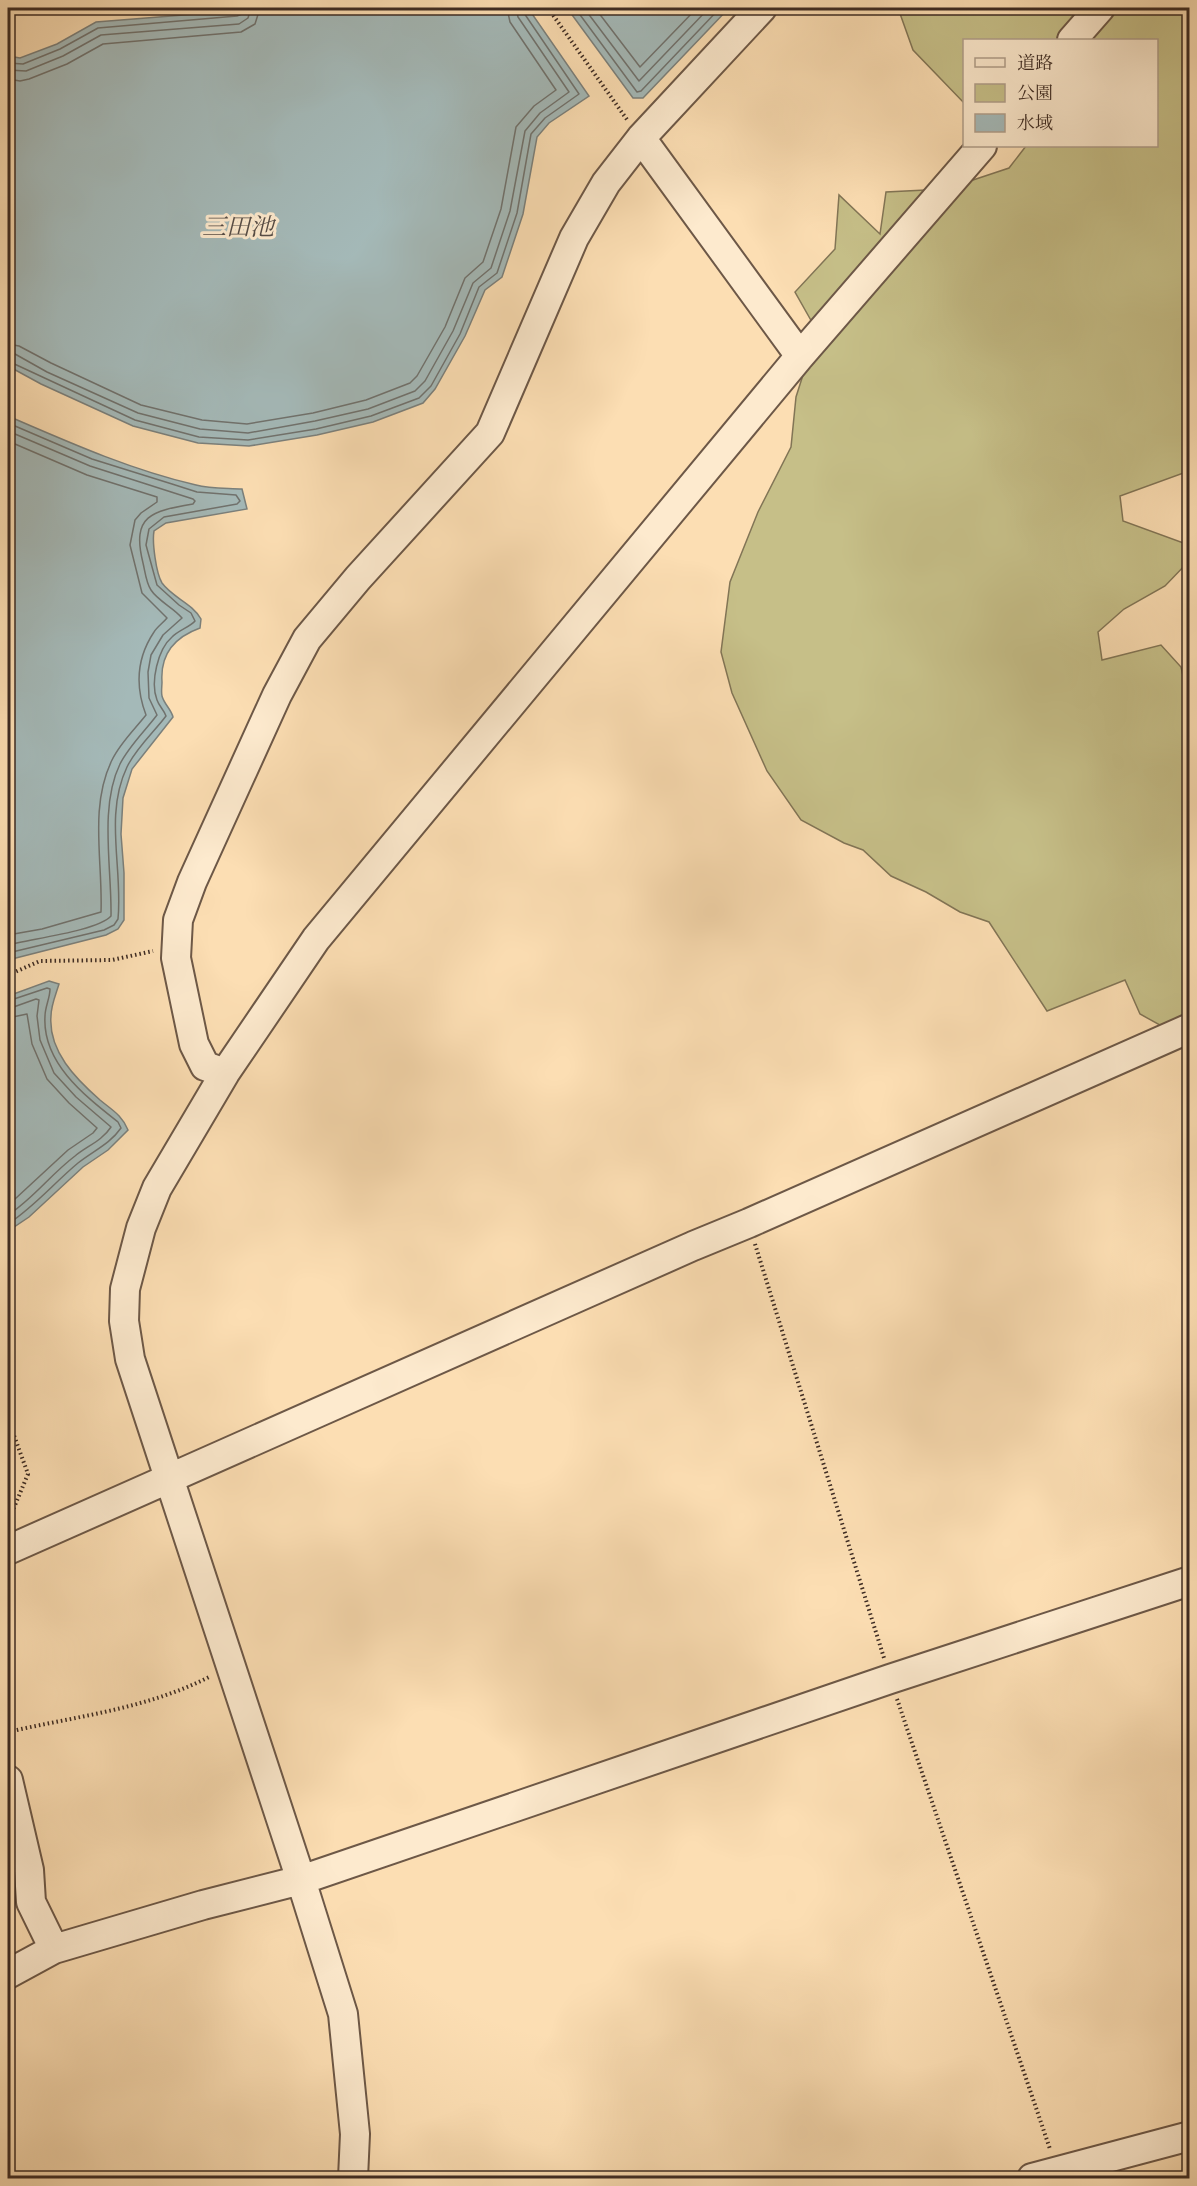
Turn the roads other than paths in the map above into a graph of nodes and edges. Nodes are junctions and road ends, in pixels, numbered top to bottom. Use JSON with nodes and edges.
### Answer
{"nodes":[{"id":1,"x":762,"y":8,"type":"edge"},
{"id":2,"x":1100,"y":8,"type":"edge"},
{"id":3,"x":1073,"y":39,"type":"edge"},
{"id":4,"x":641,"y":138,"type":"junction"},
{"id":5,"x":980,"y":147,"type":"edge"},
{"id":6,"x":800,"y":356,"type":"junction"},
{"id":7,"x":1190,"y":1028,"type":"edge"},
{"id":8,"x":225,"y":1073,"type":"junction"},
{"id":9,"x":168,"y":1478,"type":"junction"},
{"id":10,"x":8,"y":1550,"type":"edge"},
{"id":11,"x":1190,"y":1581,"type":"edge"},
{"id":12,"x":8,"y":1780,"type":"edge"},
{"id":13,"x":301,"y":1880,"type":"junction"},
{"id":14,"x":54,"y":1949,"type":"junction"},
{"id":15,"x":8,"y":1974,"type":"edge"},
{"id":16,"x":1190,"y":2136,"type":"edge"},
{"id":17,"x":353,"y":2178,"type":"edge"},
{"id":18,"x":1032,"y":2178,"type":"edge"}],
"edges":[{"from":1,"to":4,"type":"street"},
{"from":2,"to":3,"type":"street"},
{"from":4,"to":6,"type":"street"},
{"from":4,"to":8,"type":"street"},
{"from":5,"to":6,"type":"street"},
{"from":6,"to":8,"type":"street"},
{"from":7,"to":9,"type":"street"},
{"from":8,"to":9,"type":"street"},
{"from":9,"to":10,"type":"street"},
{"from":9,"to":13,"type":"street"},
{"from":11,"to":13,"type":"street"},
{"from":12,"to":14,"type":"street"},
{"from":13,"to":14,"type":"street"},
{"from":13,"to":17,"type":"street"},
{"from":14,"to":15,"type":"street"},
{"from":16,"to":18,"type":"street"}]}
